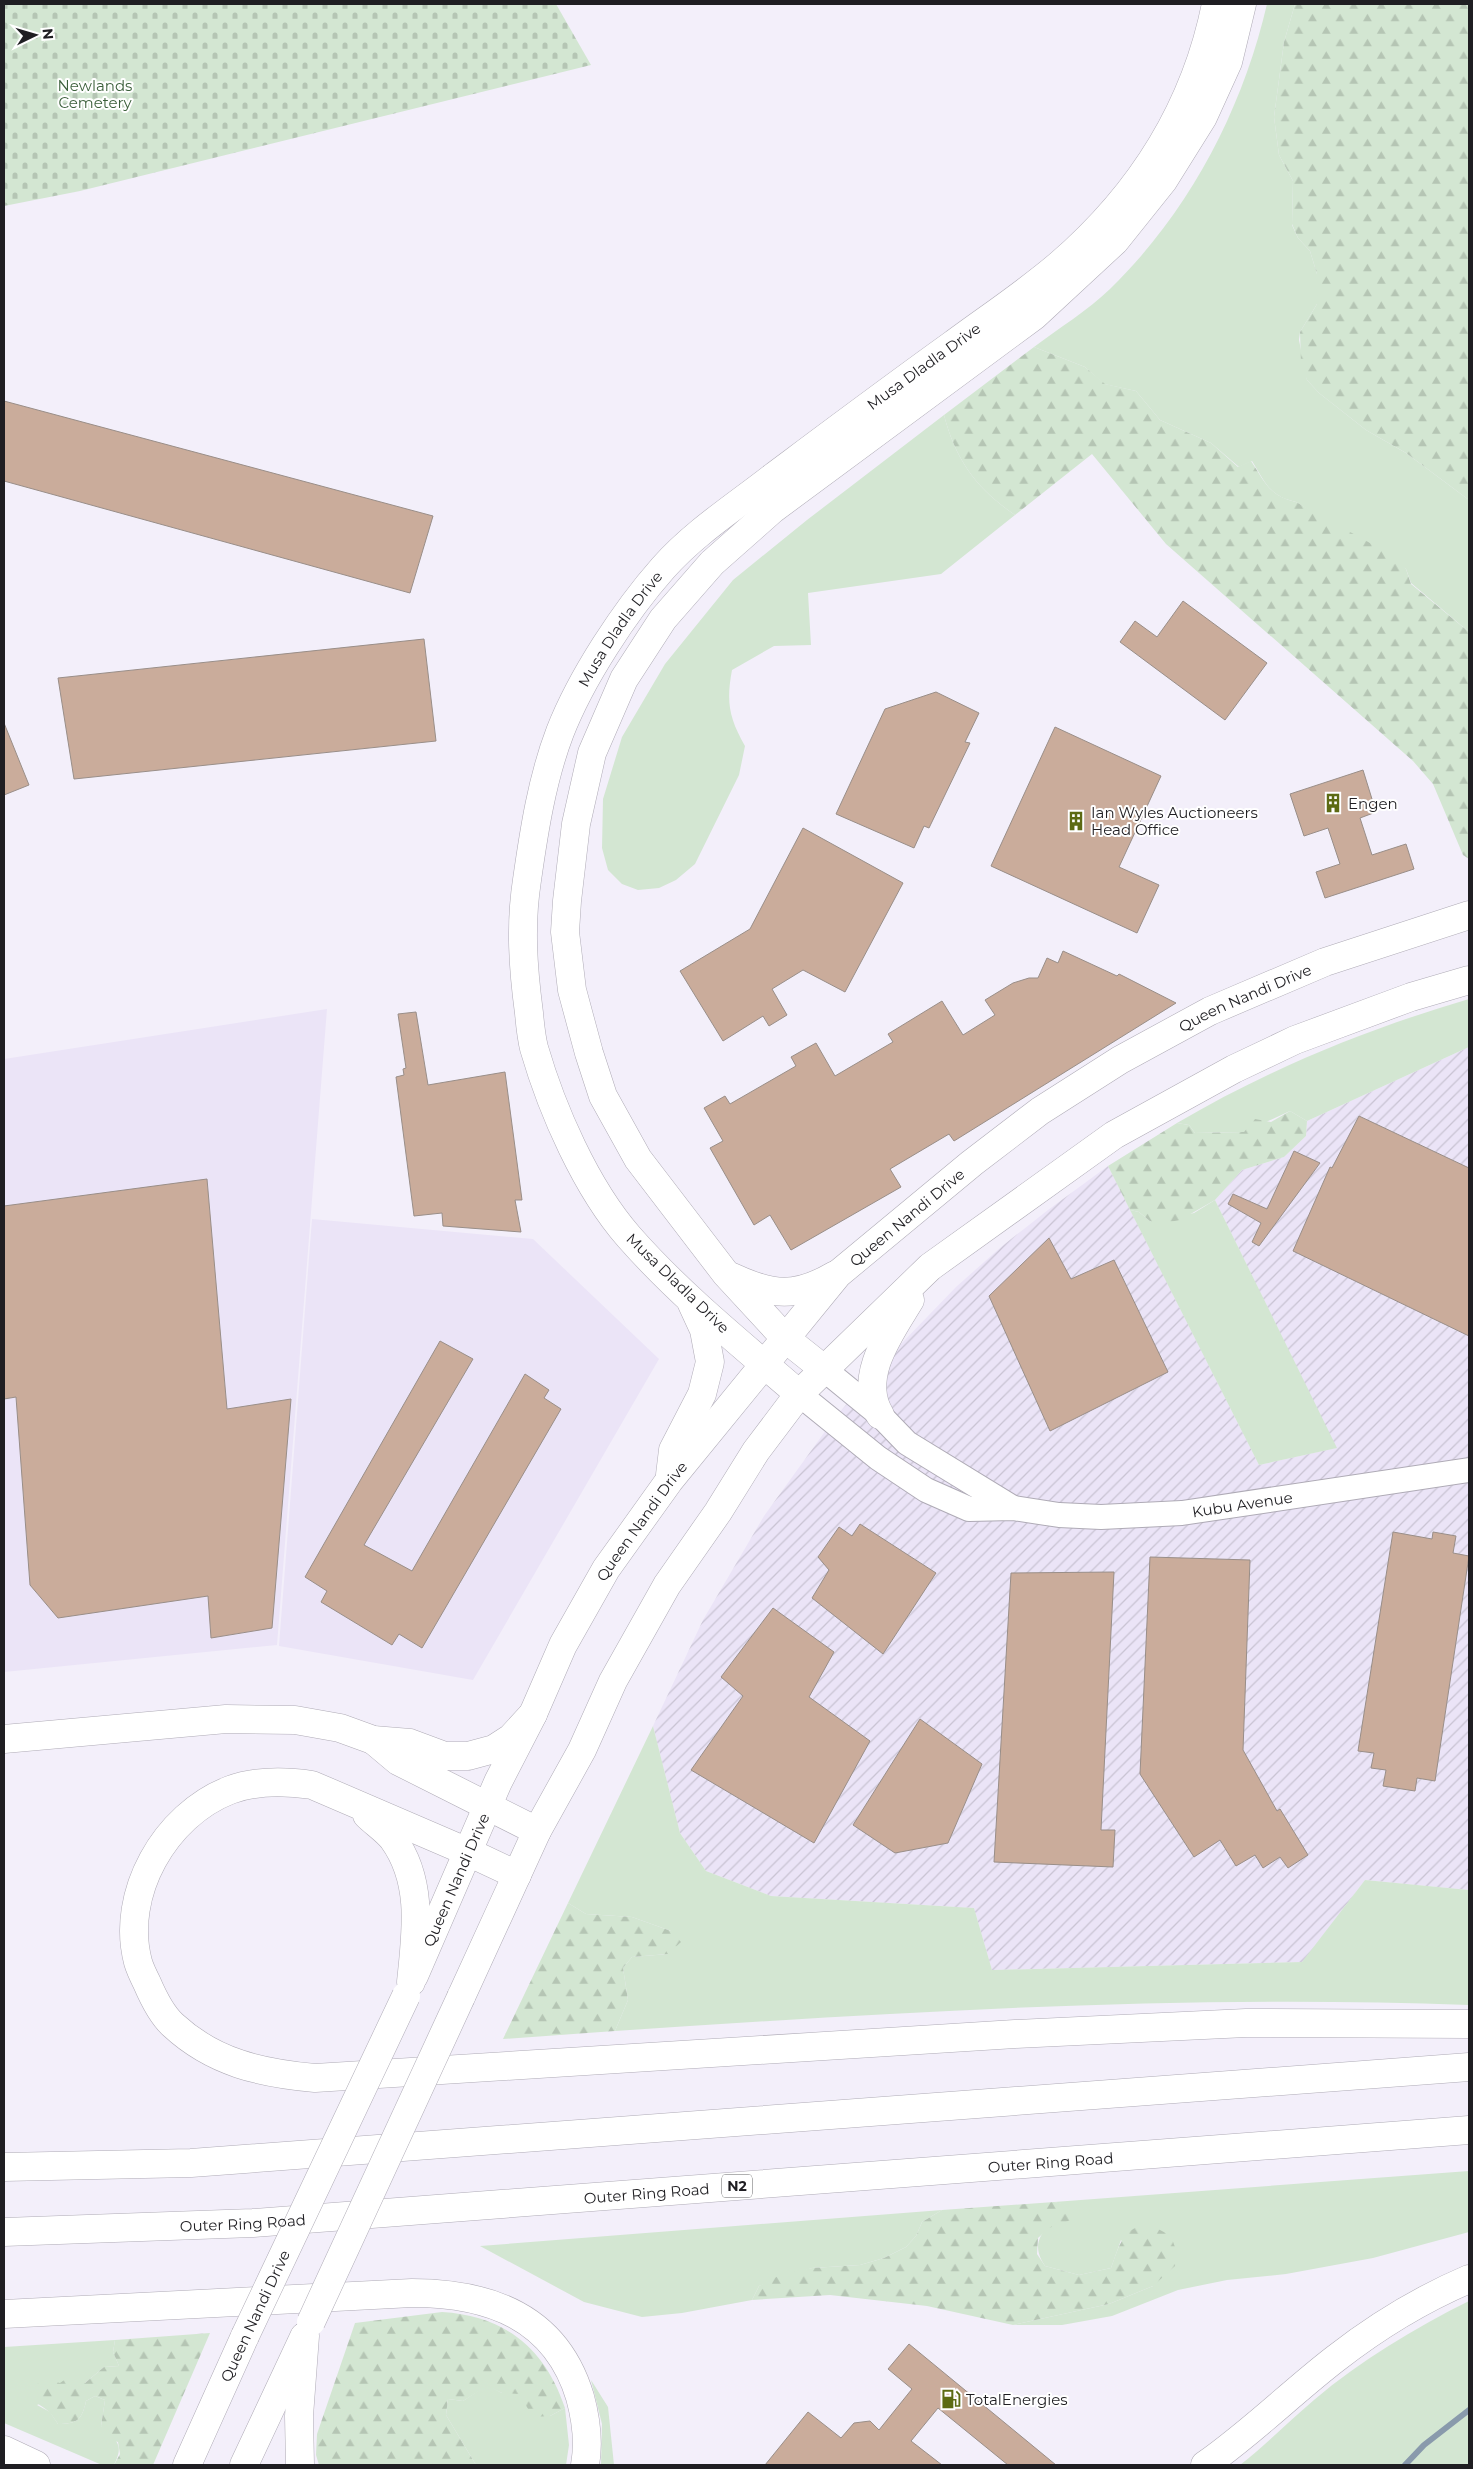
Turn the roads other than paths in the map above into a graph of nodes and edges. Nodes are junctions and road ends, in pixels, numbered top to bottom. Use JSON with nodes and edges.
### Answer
{"nodes":[{"id":1,"x":1216,"y":4,"type":"edge"},
{"id":2,"x":1242,"y":4,"type":"edge"},
{"id":3,"x":1469,"y":915,"type":"edge"},
{"id":4,"x":1469,"y":980,"type":"edge"},
{"id":5,"x":930,"y":1267,"type":"junction"},
{"id":6,"x":726,"y":1274,"type":"junction"},
{"id":7,"x":838,"y":1274,"type":"junction"},
{"id":8,"x":690,"y":1298,"type":"junction"},
{"id":9,"x":786,"y":1339,"type":"junction"},
{"id":10,"x":766,"y":1364,"type":"junction"},
{"id":11,"x":825,"y":1370,"type":"junction"},
{"id":12,"x":800,"y":1394,"type":"junction"},
{"id":13,"x":880,"y":1415,"type":"junction"},
{"id":14,"x":1469,"y":1470,"type":"edge"},
{"id":15,"x":668,"y":1481,"type":"junction"},
{"id":16,"x":1013,"y":1508,"type":"junction"},
{"id":17,"x":533,"y":1714,"type":"junction"},
{"id":18,"x":4,"y":1739,"type":"edge"},
{"id":19,"x":373,"y":1740,"type":"junction"},
{"id":20,"x":348,"y":1799,"type":"junction"},
{"id":21,"x":488,"y":1805,"type":"junction"},
{"id":22,"x":537,"y":1831,"type":"junction"},
{"id":23,"x":468,"y":1852,"type":"junction"},
{"id":24,"x":517,"y":1875,"type":"junction"},
{"id":25,"x":408,"y":1989,"type":"junction"},
{"id":26,"x":1469,"y":2024,"type":"edge"},
{"id":27,"x":1469,"y":2067,"type":"edge"},
{"id":28,"x":1469,"y":2130,"type":"edge"},
{"id":29,"x":4,"y":2167,"type":"edge"},
{"id":30,"x":4,"y":2232,"type":"edge"},
{"id":31,"x":1469,"y":2278,"type":"edge"},
{"id":32,"x":4,"y":2314,"type":"edge"},
{"id":33,"x":308,"y":2329,"type":"junction"},
{"id":34,"x":4,"y":2450,"type":"edge"},
{"id":35,"x":36,"y":2465,"type":"edge"},
{"id":36,"x":187,"y":2465,"type":"edge"},
{"id":37,"x":244,"y":2465,"type":"edge"},
{"id":38,"x":300,"y":2465,"type":"edge"},
{"id":39,"x":585,"y":2465,"type":"edge"},
{"id":40,"x":1205,"y":2465,"type":"edge"}],
"edges":[{"from":1,"to":8,"type":"main road","name":"Musa Dladla Drive"},
{"from":2,"to":6,"type":"main road","name":"Musa Dladla Drive"},
{"from":3,"to":7,"type":"main road","name":"Queen Nandi Drive"},
{"from":4,"to":5,"type":"main road"},
{"from":5,"to":11,"type":"main road"},
{"from":5,"to":13,"type":"main road"},
{"from":6,"to":7,"type":"main road"},
{"from":6,"to":9,"type":"main road","name":"Musa Dladla Drive"},
{"from":7,"to":9,"type":"main road","name":"Queen Nandi Drive"},
{"from":8,"to":10,"type":"main road","name":"Musa Dladla Drive"},
{"from":8,"to":15,"type":"main road"},
{"from":9,"to":10,"type":"main road","name":"Queen Nandi Drive"},
{"from":9,"to":11,"type":"main road","name":"Musa Dladla Drive"},
{"from":10,"to":12,"type":"main road","name":"Musa Dladla Drive"},
{"from":10,"to":15,"type":"main road","name":"Queen Nandi Drive"},
{"from":11,"to":12,"type":"main road"},
{"from":11,"to":13,"type":"street","name":"Kubu Avenue"},
{"from":12,"to":16,"type":"street","name":"Kubu Avenue"},
{"from":12,"to":22,"type":"main road"},
{"from":13,"to":16,"type":"street","name":"Kubu Avenue"},
{"from":14,"to":16,"type":"street","name":"Kubu Avenue"},
{"from":15,"to":17,"type":"main road","name":"Queen Nandi Drive"},
{"from":17,"to":19,"type":"main road"},
{"from":17,"to":21,"type":"main road","name":"Queen Nandi Drive"},
{"from":18,"to":19,"type":"main road"},
{"from":19,"to":21,"type":"main road"},
{"from":20,"to":23,"type":"main road"},
{"from":20,"to":25,"type":"main road"},
{"from":20,"to":26,"type":"main road"},
{"from":21,"to":22,"type":"main road"},
{"from":21,"to":23,"type":"main road","name":"Queen Nandi Drive"},
{"from":22,"to":24,"type":"main road"},
{"from":23,"to":24,"type":"main road"},
{"from":23,"to":25,"type":"main road","name":"Queen Nandi Drive"},
{"from":24,"to":33,"type":"main road","bridge":true},
{"from":25,"to":36,"type":"main road","name":"Queen Nandi Drive","bridge":true},
{"from":27,"to":29,"type":"main road"},
{"from":28,"to":30,"type":"main road","name":"Outer Ring Road","number":"N2"},
{"from":31,"to":40,"type":"main road"},
{"from":32,"to":39,"type":"main road"},
{"from":33,"to":37,"type":"main road"},
{"from":33,"to":38,"type":"main road"},
{"from":34,"to":35,"type":"main road"}]}
